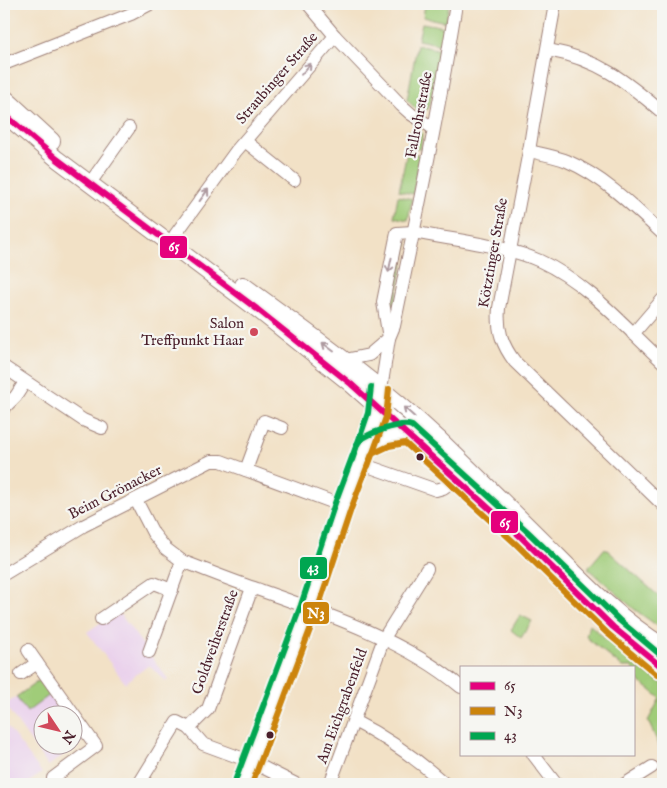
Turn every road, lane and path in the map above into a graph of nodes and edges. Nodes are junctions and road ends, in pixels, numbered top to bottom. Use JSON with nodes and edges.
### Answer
{"nodes":[{"id":1,"x":150,"y":4,"type":"edge"},
{"id":2,"x":308,"y":4,"type":"edge"},
{"id":3,"x":456,"y":4,"type":"edge"},
{"id":4,"x":556,"y":4,"type":"edge"},
{"id":5,"x":335,"y":36,"type":"junction"},
{"id":6,"x":548,"y":50,"type":"junction"},
{"id":7,"x":4,"y":64,"type":"edge"},
{"id":8,"x":4,"y":97,"type":"edge"},
{"id":9,"x":663,"y":113,"type":"edge"},
{"id":10,"x":4,"y":114,"type":"edge"},
{"id":11,"x":129,"y":128,"type":"dead end"},
{"id":12,"x":433,"y":128,"type":"junction"},
{"id":13,"x":245,"y":141,"type":"junction"},
{"id":14,"x":529,"y":151,"type":"junction"},
{"id":15,"x":95,"y":176,"type":"junction"},
{"id":16,"x":294,"y":180,"type":"dead end"},
{"id":17,"x":413,"y":232,"type":"junction"},
{"id":18,"x":176,"y":234,"type":"junction"},
{"id":19,"x":663,"y":234,"type":"edge"},
{"id":20,"x":510,"y":251,"type":"junction"},
{"id":21,"x":663,"y":299,"type":"edge"},
{"id":22,"x":633,"y":334,"type":"junction"},
{"id":23,"x":389,"y":338,"type":"junction"},
{"id":24,"x":345,"y":360,"type":"junction"},
{"id":25,"x":663,"y":362,"type":"edge"},
{"id":26,"x":4,"y":367,"type":"edge"},
{"id":27,"x":25,"y":382,"type":"junction"},
{"id":28,"x":380,"y":388,"type":"junction"},
{"id":29,"x":4,"y":408,"type":"edge"},
{"id":30,"x":379,"y":408,"type":"junction"},
{"id":31,"x":102,"y":428,"type":"dead end"},
{"id":32,"x":282,"y":428,"type":"dead end"},
{"id":33,"x":407,"y":433,"type":"junction"},
{"id":34,"x":366,"y":447,"type":"junction"},
{"id":35,"x":360,"y":463,"type":"junction"},
{"id":36,"x":246,"y":470,"type":"junction"},
{"id":37,"x":457,"y":478,"type":"junction"},
{"id":38,"x":136,"y":500,"type":"junction"},
{"id":39,"x":663,"y":505,"type":"edge"},
{"id":40,"x":343,"y":506,"type":"junction"},
{"id":41,"x":182,"y":561,"type":"junction"},
{"id":42,"x":427,"y":569,"type":"dead end"},
{"id":43,"x":4,"y":574,"type":"edge"},
{"id":44,"x":252,"y":588,"type":"junction"},
{"id":45,"x":172,"y":590,"type":"junction"},
{"id":46,"x":309,"y":608,"type":"junction"},
{"id":47,"x":101,"y":619,"type":"dead end"},
{"id":48,"x":384,"y":638,"type":"junction"},
{"id":49,"x":663,"y":646,"type":"edge"},
{"id":50,"x":28,"y":650,"type":"dead end"},
{"id":51,"x":149,"y":652,"type":"dead end"},
{"id":52,"x":36,"y":663,"type":"junction"},
{"id":53,"x":663,"y":668,"type":"edge"},
{"id":54,"x":21,"y":674,"type":"dead end"},
{"id":55,"x":460,"y":686,"type":"edge"},
{"id":56,"x":354,"y":721,"type":"junction"},
{"id":57,"x":188,"y":728,"type":"junction"},
{"id":58,"x":534,"y":756,"type":"edge"},
{"id":59,"x":252,"y":762,"type":"junction"},
{"id":60,"x":652,"y":767,"type":"dead end"},
{"id":61,"x":54,"y":784,"type":"edge"},
{"id":62,"x":139,"y":784,"type":"edge"},
{"id":63,"x":243,"y":784,"type":"edge"},
{"id":64,"x":296,"y":784,"type":"edge"},
{"id":65,"x":330,"y":784,"type":"edge"},
{"id":66,"x":444,"y":784,"type":"edge"},
{"id":67,"x":556,"y":784,"type":"edge"},
{"id":68,"x":625,"y":784,"type":"edge"}],
"edges":[{"from":1,"to":7,"type":"street"},
{"from":2,"to":5,"type":"street"},
{"from":3,"to":12,"type":"street","name":"Fallrohrstraße"},
{"from":4,"to":6,"type":"street","name":"Kötztinger Straße"},
{"from":5,"to":12,"type":"street"},
{"from":13,"to":5,"type":"street","name":"Straubinger Straße","one_way":true},
{"from":6,"to":9,"type":"street"},
{"from":6,"to":14,"type":"street","name":"Kötztinger Straße"},
{"from":8,"to":15,"type":"main road"},
{"from":10,"to":30,"type":"main road"},
{"from":11,"to":15,"type":"street"},
{"from":12,"to":17,"type":"street","name":"Fallrohrstraße"},
{"from":13,"to":16,"type":"street","name":"Straubinger Straße"},
{"from":18,"to":13,"type":"street","name":"Straubinger Straße","one_way":true},
{"from":14,"to":19,"type":"street"},
{"from":14,"to":20,"type":"street","name":"Kötztinger Straße"},
{"from":15,"to":18,"type":"main road"},
{"from":17,"to":20,"type":"street"},
{"from":17,"to":23,"type":"street","name":"Fallrohrstraße"},
{"from":24,"to":18,"type":"main road","one_way":true},
{"from":20,"to":22,"type":"street"},
{"from":20,"to":39,"type":"street","name":"Kötztinger Straße"},
{"from":21,"to":22,"type":"street"},
{"from":22,"to":25,"type":"street"},
{"from":23,"to":24,"type":"street"},
{"from":23,"to":28,"type":"street","name":"Fallrohrstraße"},
{"from":24,"to":28,"type":"main road"},
{"from":26,"to":27,"type":"street"},
{"from":27,"to":29,"type":"street"},
{"from":27,"to":31,"type":"street"},
{"from":28,"to":30,"type":"street","name":"Fallrohrstraße"},
{"from":49,"to":28,"type":"main road","one_way":true},
{"from":30,"to":33,"type":"main road"},
{"from":30,"to":34,"type":"street","name":"Fallrohrstraße"},
{"from":32,"to":36,"type":"street"},
{"from":33,"to":34,"type":"street"},
{"from":33,"to":37,"type":"main road"},
{"from":34,"to":35,"type":"street","name":"Fallrohrstraße"},
{"from":35,"to":37,"type":"street"},
{"from":35,"to":40,"type":"street","name":"Fallrohrstraße"},
{"from":36,"to":38,"type":"street","name":"Beim Grönacker"},
{"from":36,"to":40,"type":"street","name":"Beim Grönacker"},
{"from":37,"to":53,"type":"main road"},
{"from":38,"to":41,"type":"street","name":"Goldweiherstraße"},
{"from":38,"to":43,"type":"street","name":"Beim Grönacker"},
{"from":40,"to":46,"type":"street","name":"Fallrohrstraße"},
{"from":41,"to":44,"type":"street","name":"Goldweiherstraße"},
{"from":41,"to":45,"type":"street"},
{"from":42,"to":48,"type":"street","name":"Am Eichgrabenfeld"},
{"from":44,"to":46,"type":"street","name":"Goldweiherstraße"},
{"from":44,"to":57,"type":"street","name":"Goldweiherstraße"},
{"from":45,"to":47,"type":"street"},
{"from":45,"to":51,"type":"street"},
{"from":46,"to":48,"type":"street","name":"Goldweiherstraße"},
{"from":46,"to":59,"type":"street","name":"Fallrohrstraße"},
{"from":48,"to":55,"type":"street","name":"Goldweiherstraße"},
{"from":48,"to":56,"type":"street","name":"Am Eichgrabenfeld"},
{"from":50,"to":52,"type":"street"},
{"from":52,"to":54,"type":"street"},
{"from":52,"to":61,"type":"street"},
{"from":56,"to":65,"type":"street","name":"Am Eichgrabenfeld"},
{"from":56,"to":66,"type":"street"},
{"from":57,"to":59,"type":"street"},
{"from":57,"to":62,"type":"street"},
{"from":58,"to":67,"type":"street"},
{"from":59,"to":63,"type":"street","name":"Fallrohrstraße"},
{"from":59,"to":64,"type":"street"},
{"from":60,"to":68,"type":"street"}]}
